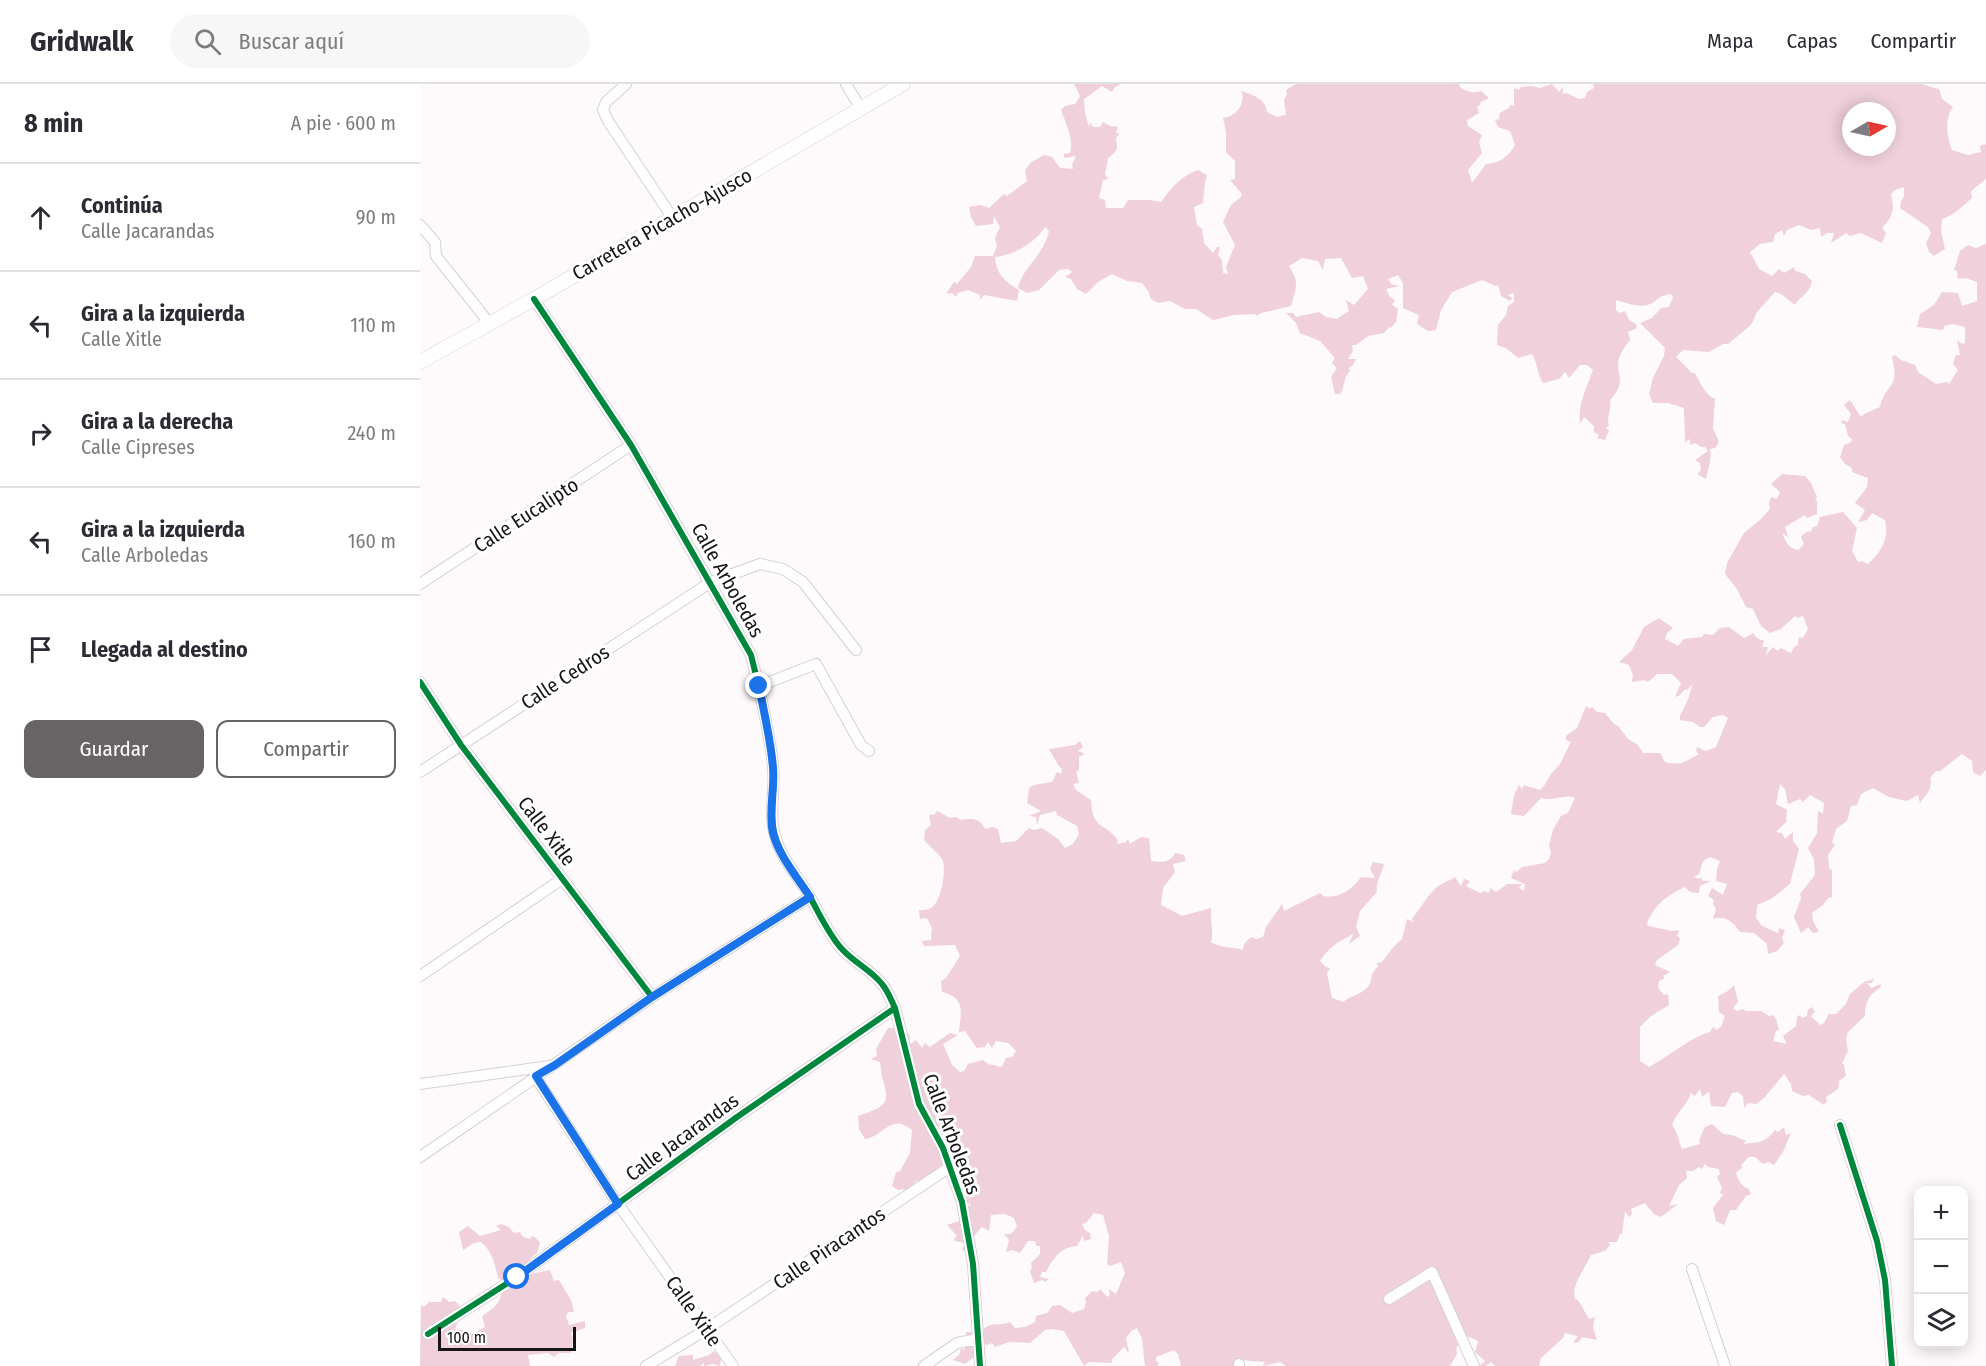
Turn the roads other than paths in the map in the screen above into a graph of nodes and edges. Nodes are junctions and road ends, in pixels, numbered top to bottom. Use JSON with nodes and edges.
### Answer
{"nodes":[{"id":1,"x":626,"y":84,"type":"edge"},
{"id":2,"x":846,"y":84,"type":"edge"},
{"id":3,"x":903,"y":84,"type":"edge"},
{"id":4,"x":861,"y":109,"type":"junction"},
{"id":5,"x":672,"y":218,"type":"junction"},
{"id":6,"x":420,"y":225,"type":"edge"},
{"id":7,"x":534,"y":299,"type":"junction"},
{"id":8,"x":490,"y":324,"type":"junction"},
{"id":9,"x":420,"y":362,"type":"edge"},
{"id":10,"x":631,"y":445,"type":"junction"},
{"id":11,"x":711,"y":582,"type":"junction"},
{"id":12,"x":420,"y":584,"type":"edge"},
{"id":13,"x":856,"y":650,"type":"dead end"},
{"id":14,"x":420,"y":682,"type":"edge"},
{"id":15,"x":759,"y":686,"type":"junction"},
{"id":16,"x":461,"y":745,"type":"junction"},
{"id":17,"x":869,"y":751,"type":"dead end"},
{"id":18,"x":420,"y":772,"type":"edge"},
{"id":19,"x":562,"y":879,"type":"junction"},
{"id":20,"x":810,"y":897,"type":"junction"},
{"id":21,"x":420,"y":976,"type":"edge"},
{"id":22,"x":652,"y":997,"type":"junction"},
{"id":23,"x":896,"y":1008,"type":"junction"},
{"id":24,"x":555,"y":1065,"type":"junction"},
{"id":25,"x":536,"y":1076,"type":"junction"},
{"id":26,"x":420,"y":1084,"type":"edge"},
{"id":27,"x":1840,"y":1125,"type":"dead end"},
{"id":28,"x":420,"y":1157,"type":"edge"},
{"id":29,"x":950,"y":1167,"type":"junction"},
{"id":30,"x":618,"y":1204,"type":"junction"},
{"id":31,"x":1692,"y":1269,"type":"dead end"},
{"id":32,"x":1389,"y":1299,"type":"dead end"},
{"id":33,"x":707,"y":1329,"type":"junction"},
{"id":34,"x":428,"y":1334,"type":"dead end"},
{"id":35,"x":978,"y":1339,"type":"junction"},
{"id":36,"x":646,"y":1366,"type":"edge"},
{"id":37,"x":733,"y":1366,"type":"edge"},
{"id":38,"x":924,"y":1366,"type":"edge"},
{"id":39,"x":980,"y":1366,"type":"edge"},
{"id":40,"x":1474,"y":1366,"type":"edge"},
{"id":41,"x":1725,"y":1366,"type":"edge"},
{"id":42,"x":1892,"y":1366,"type":"edge"}],
"edges":[{"from":1,"to":5,"type":"street"},
{"from":2,"to":4,"type":"street"},
{"from":3,"to":4,"type":"main road","name":"Carretera Picacho-Ajusco"},
{"from":4,"to":5,"type":"main road","name":"Carretera Picacho-Ajusco"},
{"from":5,"to":7,"type":"main road","name":"Carretera Picacho-Ajusco"},
{"from":6,"to":8,"type":"street"},
{"from":7,"to":8,"type":"main road","name":"Carretera Picacho-Ajusco"},
{"from":7,"to":10,"type":"street","name":"Calle Arboledas"},
{"from":8,"to":9,"type":"main road","name":"Carretera Picacho-Ajusco"},
{"from":10,"to":11,"type":"street","name":"Calle Arboledas"},
{"from":10,"to":12,"type":"street","name":"Calle Eucalipto"},
{"from":11,"to":13,"type":"street","name":"Calle Cedros"},
{"from":11,"to":15,"type":"street","name":"Calle Arboledas"},
{"from":11,"to":16,"type":"street","name":"Calle Cedros"},
{"from":14,"to":16,"type":"street","name":"Calle Xitle"},
{"from":15,"to":17,"type":"street"},
{"from":15,"to":20,"type":"street","name":"Calle Arboledas"},
{"from":16,"to":18,"type":"street","name":"Calle Cedros"},
{"from":16,"to":19,"type":"street","name":"Calle Xitle"},
{"from":19,"to":21,"type":"street"},
{"from":19,"to":22,"type":"street","name":"Calle Xitle"},
{"from":20,"to":22,"type":"street"},
{"from":20,"to":23,"type":"street","name":"Calle Arboledas"},
{"from":22,"to":24,"type":"street"},
{"from":23,"to":29,"type":"street","name":"Calle Arboledas"},
{"from":23,"to":30,"type":"street","name":"Calle Jacarandas"},
{"from":24,"to":25,"type":"street"},
{"from":24,"to":26,"type":"street"},
{"from":25,"to":28,"type":"street"},
{"from":25,"to":30,"type":"street","name":"Calle Xitle"},
{"from":27,"to":42,"type":"street"},
{"from":29,"to":33,"type":"street","name":"Calle Piracantos"},
{"from":29,"to":35,"type":"street","name":"Calle Arboledas"},
{"from":30,"to":33,"type":"street","name":"Calle Xitle"},
{"from":30,"to":34,"type":"street","name":"Calle Jacarandas"},
{"from":31,"to":41,"type":"street"},
{"from":32,"to":40,"type":"street"},
{"from":33,"to":36,"type":"street","name":"Calle Piracantos"},
{"from":33,"to":37,"type":"street","name":"Calle Xitle"},
{"from":35,"to":38,"type":"street"},
{"from":35,"to":39,"type":"street","name":"Calle Arboledas"}]}
